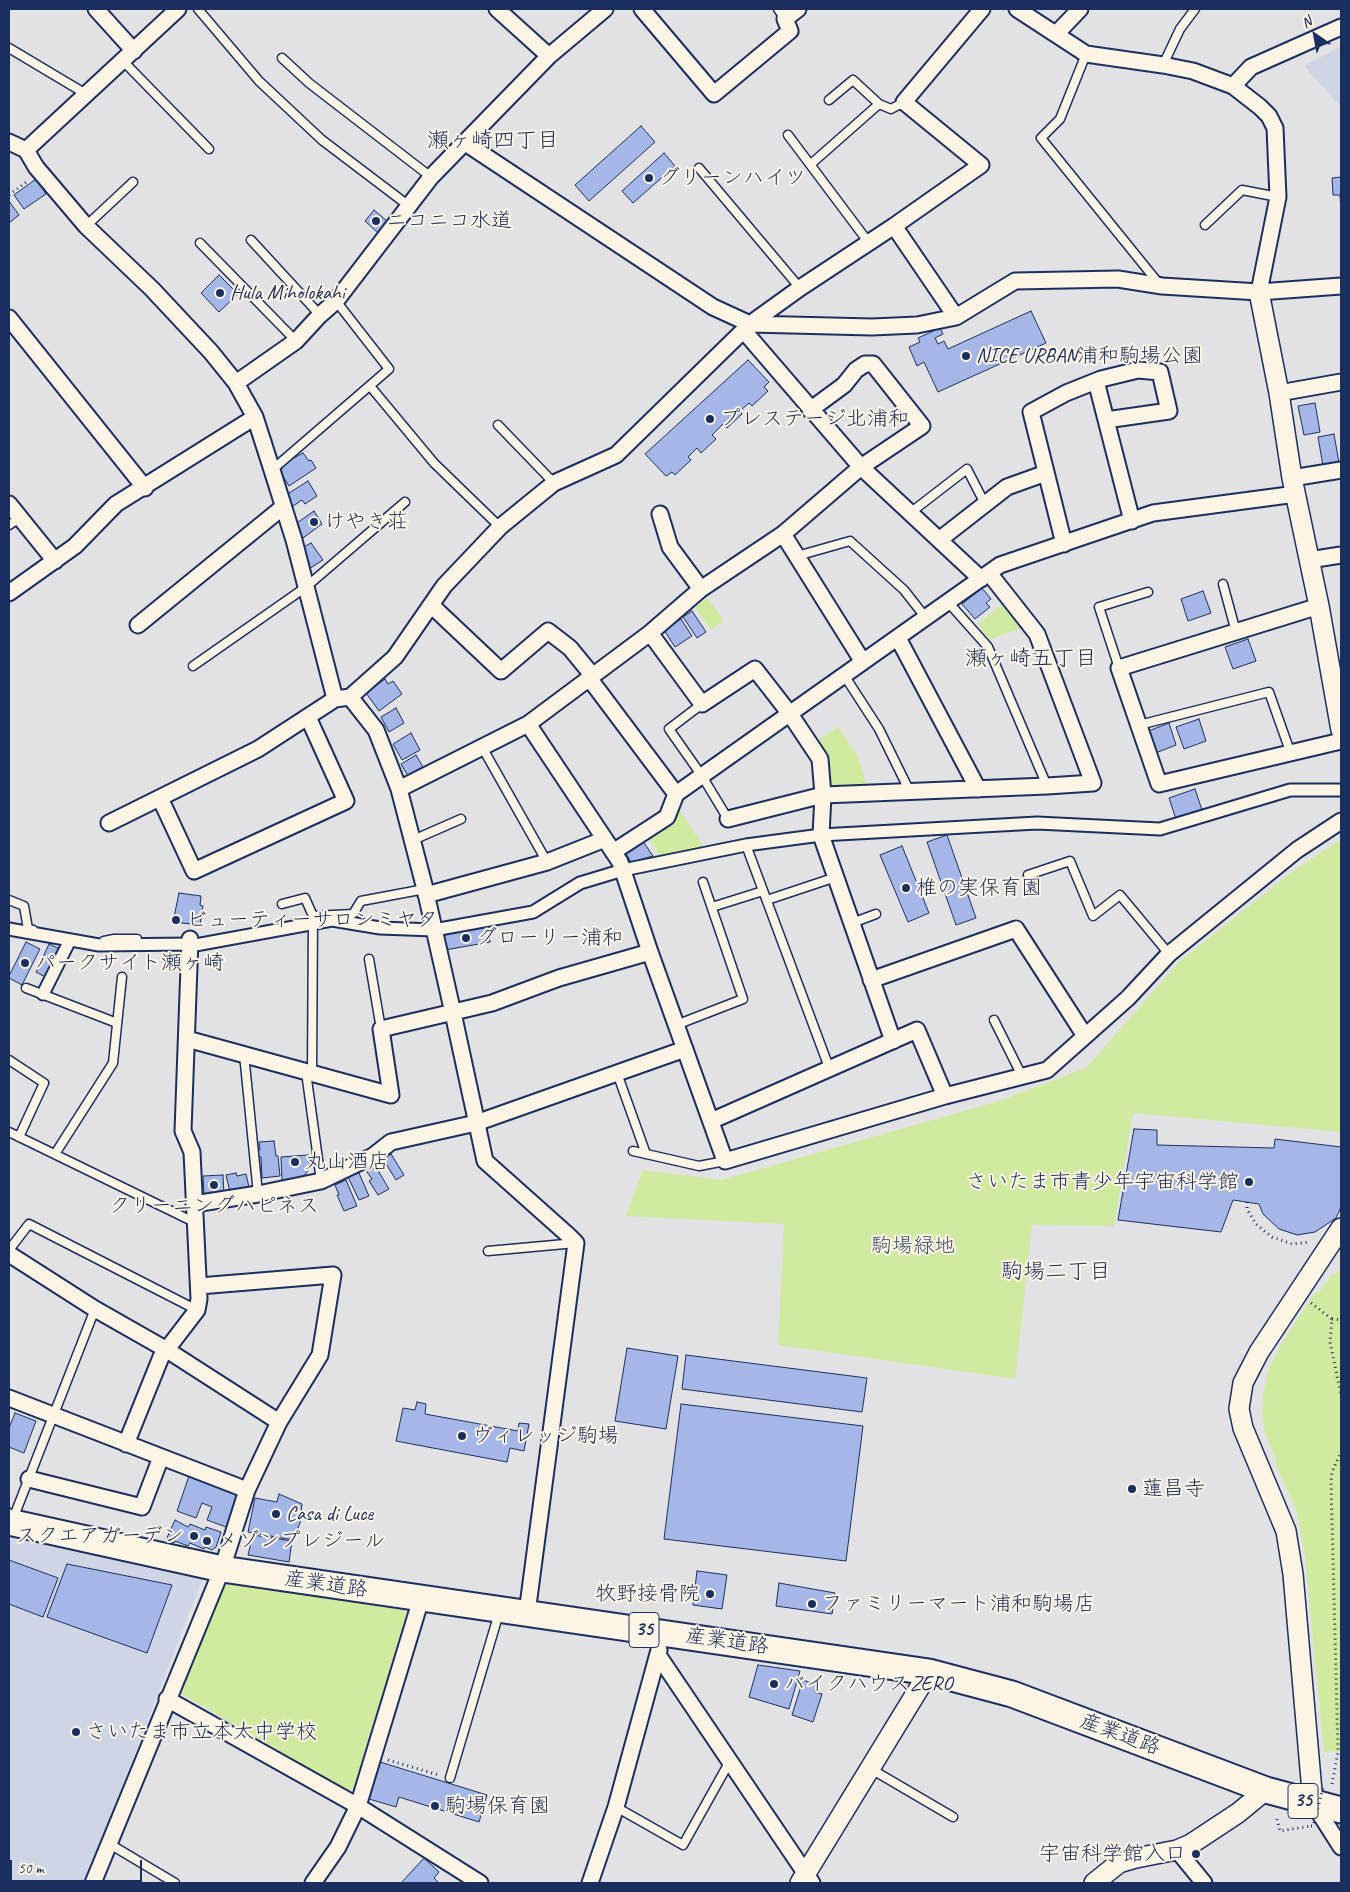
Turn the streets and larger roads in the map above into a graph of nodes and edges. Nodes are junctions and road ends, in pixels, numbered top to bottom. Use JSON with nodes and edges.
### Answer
{"nodes":[{"id":1,"x":96,"y":9,"type":"edge"},
{"id":2,"x":178,"y":9,"type":"edge"},
{"id":3,"x":497,"y":9,"type":"edge"},
{"id":4,"x":605,"y":9,"type":"edge"},
{"id":5,"x":642,"y":9,"type":"edge"},
{"id":6,"x":798,"y":9,"type":"edge"},
{"id":7,"x":982,"y":9,"type":"edge"},
{"id":8,"x":1017,"y":9,"type":"edge"},
{"id":9,"x":1080,"y":9,"type":"edge"},
{"id":10,"x":782,"y":14,"type":"edge"},
{"id":11,"x":1341,"y":28,"type":"edge"},
{"id":12,"x":1056,"y":34,"type":"junction"},
{"id":13,"x":128,"y":56,"type":"junction"},
{"id":14,"x":549,"y":56,"type":"junction"},
{"id":15,"x":1233,"y":86,"type":"junction"},
{"id":16,"x":9,"y":142,"type":"edge"},
{"id":17,"x":464,"y":142,"type":"junction"},
{"id":18,"x":26,"y":150,"type":"junction"},
{"id":19,"x":894,"y":226,"type":"junction"},
{"id":20,"x":1341,"y":286,"type":"edge"},
{"id":21,"x":1259,"y":292,"type":"junction"},
{"id":22,"x":956,"y":317,"type":"junction"},
{"id":23,"x":9,"y":318,"type":"edge"},
{"id":24,"x":747,"y":328,"type":"junction"},
{"id":25,"x":1096,"y":381,"type":"junction"},
{"id":26,"x":1341,"y":382,"type":"edge"},
{"id":27,"x":236,"y":383,"type":"junction"},
{"id":28,"x":1279,"y":393,"type":"junction"},
{"id":29,"x":810,"y":410,"type":"junction"},
{"id":30,"x":255,"y":417,"type":"junction"},
{"id":31,"x":1106,"y":420,"type":"junction"},
{"id":32,"x":861,"y":467,"type":"junction"},
{"id":33,"x":1341,"y":470,"type":"edge"},
{"id":34,"x":1046,"y":473,"type":"junction"},
{"id":35,"x":1294,"y":486,"type":"junction"},
{"id":36,"x":145,"y":488,"type":"junction"},
{"id":37,"x":9,"y":504,"type":"edge"},
{"id":38,"x":283,"y":507,"type":"junction"},
{"id":39,"x":660,"y":514,"type":"dead end"},
{"id":40,"x":1132,"y":520,"type":"junction"},
{"id":41,"x":14,"y":521,"type":"edge"},
{"id":42,"x":783,"y":534,"type":"junction"},
{"id":43,"x":939,"y":540,"type":"junction"},
{"id":44,"x":1064,"y":544,"type":"junction"},
{"id":45,"x":1341,"y":555,"type":"edge"},
{"id":46,"x":1310,"y":560,"type":"junction"},
{"id":47,"x":54,"y":561,"type":"junction"},
{"id":48,"x":985,"y":576,"type":"junction"},
{"id":49,"x":701,"y":589,"type":"junction"},
{"id":50,"x":9,"y":593,"type":"edge"},
{"id":51,"x":430,"y":605,"type":"junction"},
{"id":52,"x":1319,"y":606,"type":"junction"},
{"id":53,"x":138,"y":625,"type":"dead end"},
{"id":54,"x":650,"y":633,"type":"junction"},
{"id":55,"x":898,"y":638,"type":"junction"},
{"id":56,"x":863,"y":662,"type":"junction"},
{"id":57,"x":591,"y":677,"type":"junction"},
{"id":58,"x":343,"y":698,"type":"junction"},
{"id":59,"x":790,"y":714,"type":"junction"},
{"id":60,"x":308,"y":717,"type":"junction"},
{"id":61,"x":528,"y":724,"type":"junction"},
{"id":62,"x":1341,"y":730,"type":"edge"},
{"id":63,"x":1341,"y":741,"type":"edge"},
{"id":64,"x":399,"y":788,"type":"junction"},
{"id":65,"x":978,"y":789,"type":"junction"},
{"id":66,"x":1341,"y":790,"type":"edge"},
{"id":67,"x":676,"y":794,"type":"junction"},
{"id":68,"x":823,"y":795,"type":"junction"},
{"id":69,"x":160,"y":798,"type":"junction"},
{"id":70,"x":728,"y":819,"type":"road end"},
{"id":71,"x":1341,"y":821,"type":"edge"},
{"id":72,"x":110,"y":823,"type":"dead end"},
{"id":73,"x":821,"y":835,"type":"junction"},
{"id":74,"x":609,"y":845,"type":"junction"},
{"id":75,"x":623,"y":870,"type":"junction"},
{"id":76,"x":426,"y":892,"type":"junction"},
{"id":77,"x":9,"y":929,"type":"edge"},
{"id":78,"x":434,"y":930,"type":"junction"},
{"id":79,"x":70,"y":940,"type":"junction"},
{"id":80,"x":190,"y":943,"type":"junction"},
{"id":81,"x":650,"y":952,"type":"junction"},
{"id":82,"x":871,"y":980,"type":"junction"},
{"id":83,"x":43,"y":994,"type":"road end"},
{"id":84,"x":453,"y":1013,"type":"junction"},
{"id":85,"x":1085,"y":1036,"type":"junction"},
{"id":86,"x":187,"y":1039,"type":"junction"},
{"id":87,"x":892,"y":1041,"type":"junction"},
{"id":88,"x":685,"y":1049,"type":"junction"},
{"id":89,"x":945,"y":1096,"type":"junction"},
{"id":90,"x":711,"y":1121,"type":"junction"},
{"id":91,"x":476,"y":1122,"type":"junction"},
{"id":92,"x":194,"y":1204,"type":"junction"},
{"id":93,"x":1341,"y":1228,"type":"edge"},
{"id":94,"x":9,"y":1254,"type":"edge"},
{"id":95,"x":199,"y":1286,"type":"junction"},
{"id":96,"x":167,"y":1350,"type":"junction"},
{"id":97,"x":9,"y":1398,"type":"edge"},
{"id":98,"x":279,"y":1422,"type":"junction"},
{"id":99,"x":126,"y":1444,"type":"junction"},
{"id":100,"x":161,"y":1457,"type":"junction"},
{"id":101,"x":29,"y":1478,"type":"road end"},
{"id":102,"x":248,"y":1490,"type":"junction"},
{"id":103,"x":10,"y":1523,"type":"edge"},
{"id":104,"x":222,"y":1569,"type":"junction"},
{"id":105,"x":421,"y":1599,"type":"junction"},
{"id":106,"x":527,"y":1613,"type":"junction"},
{"id":107,"x":661,"y":1644,"type":"junction"},
{"id":108,"x":929,"y":1672,"type":"junction"},
{"id":109,"x":167,"y":1699,"type":"junction"},
{"id":110,"x":1266,"y":1790,"type":"junction"},
{"id":111,"x":358,"y":1806,"type":"junction"},
{"id":112,"x":1316,"y":1806,"type":"junction"},
{"id":113,"x":1341,"y":1810,"type":"edge"},
{"id":114,"x":1341,"y":1848,"type":"edge"},
{"id":115,"x":1177,"y":1850,"type":"junction"},
{"id":116,"x":806,"y":1880,"type":"edge"},
{"id":117,"x":93,"y":1883,"type":"edge"},
{"id":118,"x":313,"y":1883,"type":"edge"},
{"id":119,"x":480,"y":1883,"type":"edge"},
{"id":120,"x":590,"y":1883,"type":"edge"},
{"id":121,"x":1094,"y":1883,"type":"edge"},
{"id":122,"x":1204,"y":1883,"type":"edge"}],
"edges":[{"from":1,"to":13,"type":"street"},
{"from":2,"to":13,"type":"street"},
{"from":3,"to":14,"type":"street"},
{"from":4,"to":14,"type":"street"},
{"from":5,"to":10,"type":"street"},
{"from":6,"to":10,"type":"street"},
{"from":7,"to":19,"type":"street"},
{"from":8,"to":12,"type":"street"},
{"from":9,"to":12,"type":"street"},
{"from":11,"to":15,"type":"street"},
{"from":12,"to":15,"type":"street"},
{"from":13,"to":18,"type":"street"},
{"from":14,"to":17,"type":"street"},
{"from":15,"to":21,"type":"street"},
{"from":16,"to":18,"type":"street"},
{"from":17,"to":24,"type":"street"},
{"from":17,"to":27,"type":"street"},
{"from":18,"to":27,"type":"street"},
{"from":19,"to":22,"type":"street"},
{"from":19,"to":24,"type":"street"},
{"from":20,"to":21,"type":"street"},
{"from":21,"to":22,"type":"street"},
{"from":21,"to":28,"type":"street"},
{"from":22,"to":24,"type":"street"},
{"from":23,"to":36,"type":"street"},
{"from":24,"to":29,"type":"street"},
{"from":24,"to":51,"type":"street"},
{"from":25,"to":31,"type":"street"},
{"from":25,"to":31,"type":"street"},
{"from":25,"to":34,"type":"street"},
{"from":26,"to":28,"type":"street"},
{"from":27,"to":30,"type":"street"},
{"from":28,"to":35,"type":"street"},
{"from":29,"to":32,"type":"street"},
{"from":29,"to":32,"type":"street"},
{"from":30,"to":36,"type":"street"},
{"from":30,"to":38,"type":"street"},
{"from":31,"to":40,"type":"street"},
{"from":32,"to":42,"type":"street"},
{"from":32,"to":43,"type":"street"},
{"from":33,"to":35,"type":"street"},
{"from":34,"to":43,"type":"street"},
{"from":34,"to":44,"type":"street"},
{"from":35,"to":40,"type":"street"},
{"from":35,"to":46,"type":"street"},
{"from":36,"to":47,"type":"street"},
{"from":37,"to":41,"type":"street"},
{"from":38,"to":53,"type":"street"},
{"from":38,"to":58,"type":"street"},
{"from":39,"to":49,"type":"street"},
{"from":40,"to":44,"type":"street"},
{"from":41,"to":47,"type":"street"},
{"from":42,"to":49,"type":"street"},
{"from":42,"to":56,"type":"street"},
{"from":43,"to":48,"type":"street"},
{"from":44,"to":48,"type":"street"},
{"from":45,"to":46,"type":"street"},
{"from":46,"to":52,"type":"street"},
{"from":47,"to":50,"type":"street"},
{"from":48,"to":55,"type":"street"},
{"from":48,"to":65,"type":"street"},
{"from":49,"to":54,"type":"street"},
{"from":51,"to":57,"type":"street"},
{"from":51,"to":58,"type":"street"},
{"from":52,"to":62,"type":"street"},
{"from":52,"to":63,"type":"street"},
{"from":54,"to":57,"type":"street"},
{"from":54,"to":59,"type":"street"},
{"from":55,"to":56,"type":"street"},
{"from":55,"to":65,"type":"street"},
{"from":56,"to":59,"type":"street"},
{"from":57,"to":61,"type":"street"},
{"from":57,"to":67,"type":"street"},
{"from":58,"to":60,"type":"street"},
{"from":58,"to":64,"type":"street"},
{"from":59,"to":67,"type":"street"},
{"from":59,"to":68,"type":"street"},
{"from":60,"to":69,"type":"street"},
{"from":60,"to":69,"type":"street"},
{"from":61,"to":64,"type":"street"},
{"from":61,"to":74,"type":"street"},
{"from":64,"to":76,"type":"street"},
{"from":65,"to":68,"type":"street"},
{"from":66,"to":73,"type":"street"},
{"from":67,"to":74,"type":"street"},
{"from":68,"to":70,"type":"street"},
{"from":68,"to":73,"type":"street"},
{"from":69,"to":72,"type":"street"},
{"from":71,"to":85,"type":"street"},
{"from":73,"to":75,"type":"street"},
{"from":73,"to":82,"type":"street"},
{"from":74,"to":75,"type":"street"},
{"from":74,"to":76,"type":"street"},
{"from":75,"to":78,"type":"street"},
{"from":75,"to":81,"type":"street"},
{"from":76,"to":78,"type":"street"},
{"from":77,"to":79,"type":"street"},
{"from":78,"to":80,"type":"street"},
{"from":78,"to":84,"type":"street"},
{"from":79,"to":80,"type":"street"},
{"from":79,"to":83,"type":"street"},
{"from":80,"to":86,"type":"street"},
{"from":81,"to":84,"type":"street"},
{"from":81,"to":88,"type":"street"},
{"from":82,"to":85,"type":"street"},
{"from":82,"to":87,"type":"street"},
{"from":84,"to":86,"type":"street"},
{"from":84,"to":91,"type":"street"},
{"from":85,"to":89,"type":"street"},
{"from":86,"to":92,"type":"street"},
{"from":87,"to":89,"type":"street"},
{"from":87,"to":90,"type":"street"},
{"from":88,"to":90,"type":"street"},
{"from":88,"to":91,"type":"street"},
{"from":89,"to":90,"type":"street"},
{"from":91,"to":92,"type":"street"},
{"from":91,"to":106,"type":"street"},
{"from":92,"to":95,"type":"street"},
{"from":93,"to":112,"type":"street"},
{"from":94,"to":96,"type":"street"},
{"from":95,"to":96,"type":"street"},
{"from":95,"to":98,"type":"street"},
{"from":96,"to":98,"type":"street"},
{"from":96,"to":99,"type":"street"},
{"from":97,"to":99,"type":"street"},
{"from":98,"to":102,"type":"street"},
{"from":99,"to":100,"type":"street"},
{"from":100,"to":101,"type":"street"},
{"from":100,"to":102,"type":"street"},
{"from":102,"to":104,"type":"street"},
{"from":103,"to":104,"type":"main road","name":"産業道路","number":"35"},
{"from":104,"to":105,"type":"main road","name":"産業道路","number":"35"},
{"from":104,"to":109,"type":"street"},
{"from":105,"to":106,"type":"main road","name":"産業道路","number":"35"},
{"from":105,"to":111,"type":"street"},
{"from":106,"to":107,"type":"main road","name":"産業道路","number":"35"},
{"from":107,"to":108,"type":"main road","name":"産業道路","number":"35"},
{"from":107,"to":116,"type":"street"},
{"from":107,"to":120,"type":"street"},
{"from":108,"to":110,"type":"main road","name":"産業道路","number":"35"},
{"from":108,"to":116,"type":"street"},
{"from":109,"to":111,"type":"street"},
{"from":109,"to":117,"type":"street"},
{"from":110,"to":112,"type":"main road","name":"産業道路","number":"35"},
{"from":110,"to":115,"type":"street"},
{"from":111,"to":118,"type":"street"},
{"from":111,"to":119,"type":"street"},
{"from":112,"to":113,"type":"main road","name":"産業道路","number":"35"},
{"from":112,"to":114,"type":"street"},
{"from":115,"to":121,"type":"street"},
{"from":115,"to":122,"type":"street"}]}
